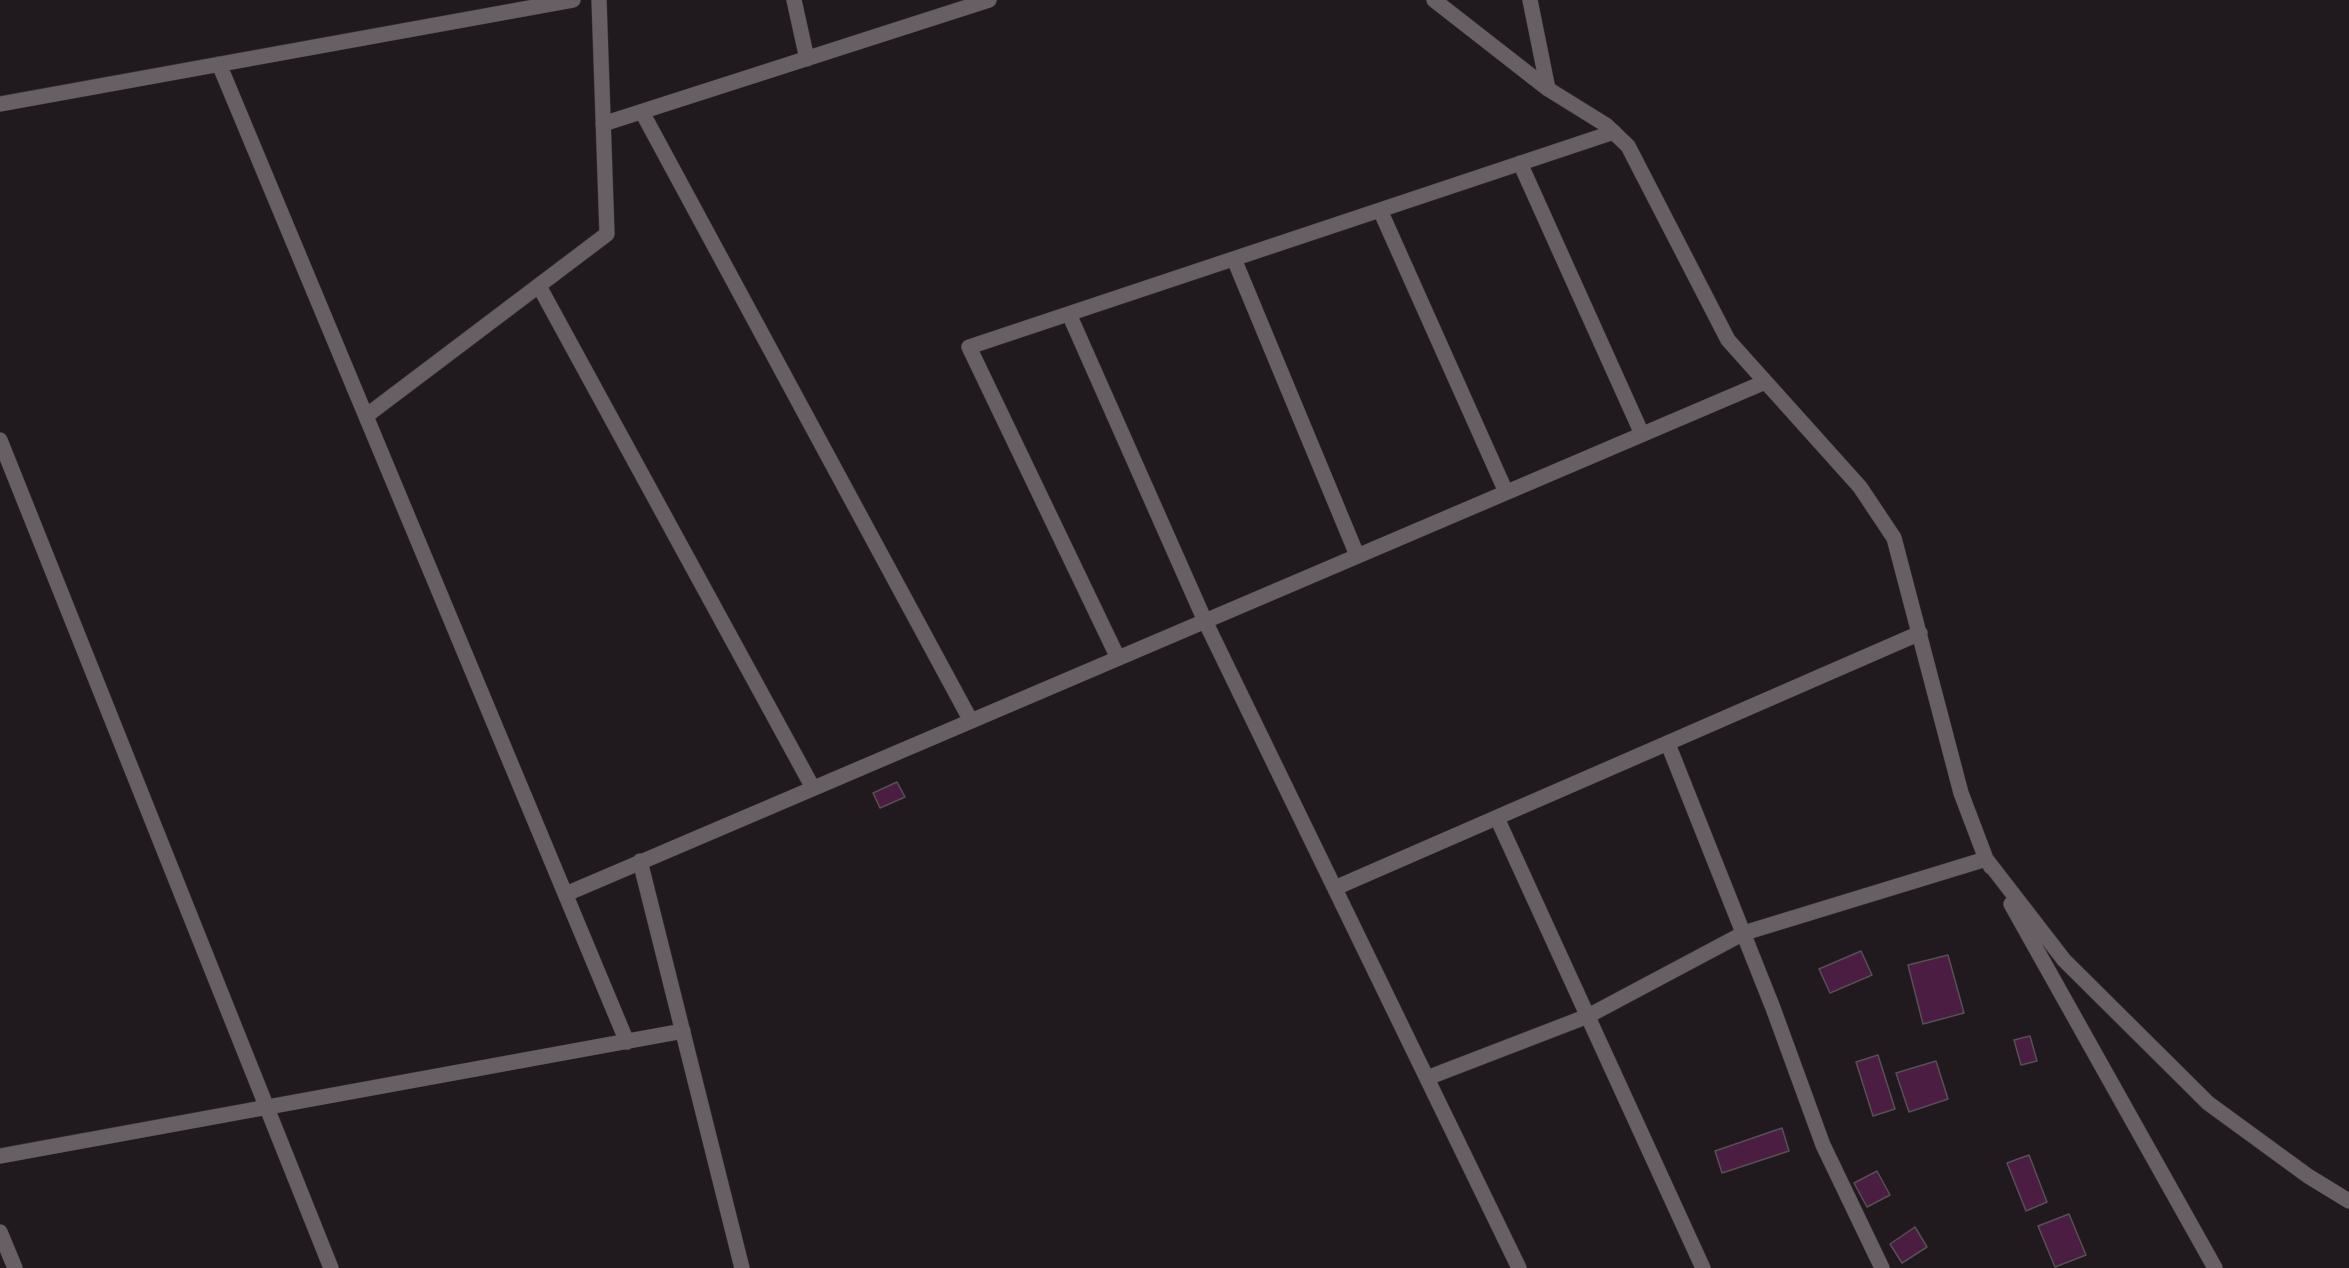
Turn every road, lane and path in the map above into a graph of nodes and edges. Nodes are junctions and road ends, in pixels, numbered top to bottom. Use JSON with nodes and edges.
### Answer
{"nodes":[{"id":1,"x":573,"y":0,"type":"edge"},
{"id":2,"x":598,"y":0,"type":"edge"},
{"id":3,"x":794,"y":0,"type":"edge"},
{"id":4,"x":989,"y":0,"type":"edge"},
{"id":5,"x":1434,"y":0,"type":"edge"},
{"id":6,"x":1530,"y":0,"type":"edge"},
{"id":7,"x":966,"y":4,"type":"edge"},
{"id":8,"x":807,"y":59,"type":"junction"},
{"id":9,"x":219,"y":64,"type":"junction"},
{"id":10,"x":1548,"y":89,"type":"junction"},
{"id":11,"x":0,"y":104,"type":"edge"},
{"id":12,"x":642,"y":112,"type":"junction"},
{"id":13,"x":603,"y":124,"type":"junction"},
{"id":14,"x":1614,"y":132,"type":"junction"},
{"id":15,"x":1520,"y":163,"type":"junction"},
{"id":16,"x":1380,"y":210,"type":"junction"},
{"id":17,"x":1234,"y":259,"type":"junction"},
{"id":18,"x":539,"y":286,"type":"junction"},
{"id":19,"x":1069,"y":314,"type":"junction"},
{"id":20,"x":1765,"y":382,"type":"junction"},
{"id":21,"x":366,"y":416,"type":"junction"},
{"id":22,"x":1642,"y":434,"type":"junction"},
{"id":23,"x":0,"y":440,"type":"edge"},
{"id":24,"x":1506,"y":492,"type":"junction"},
{"id":25,"x":1357,"y":555,"type":"junction"},
{"id":26,"x":1205,"y":621,"type":"junction"},
{"id":27,"x":1920,"y":633,"type":"junction"},
{"id":28,"x":1118,"y":658,"type":"junction"},
{"id":29,"x":971,"y":721,"type":"junction"},
{"id":30,"x":1668,"y":744,"type":"junction"},
{"id":31,"x":813,"y":788,"type":"junction"},
{"id":32,"x":1497,"y":818,"type":"junction"},
{"id":33,"x":1986,"y":859,"type":"junction"},
{"id":34,"x":640,"y":861,"type":"junction"},
{"id":35,"x":1335,"y":888,"type":"junction"},
{"id":36,"x":566,"y":894,"type":"junction"},
{"id":37,"x":1744,"y":933,"type":"junction"},
{"id":38,"x":1588,"y":1016,"type":"junction"},
{"id":39,"x":683,"y":1031,"type":"junction"},
{"id":40,"x":627,"y":1042,"type":"junction"},
{"id":41,"x":1427,"y":1078,"type":"junction"},
{"id":42,"x":267,"y":1107,"type":"junction"},
{"id":43,"x":0,"y":1156,"type":"edge"},
{"id":44,"x":2349,"y":1201,"type":"edge"},
{"id":45,"x":0,"y":1232,"type":"edge"},
{"id":46,"x":15,"y":1268,"type":"edge"},
{"id":47,"x":331,"y":1268,"type":"edge"},
{"id":48,"x":742,"y":1268,"type":"edge"},
{"id":49,"x":1519,"y":1268,"type":"edge"},
{"id":50,"x":1703,"y":1268,"type":"edge"},
{"id":51,"x":1882,"y":1268,"type":"edge"},
{"id":52,"x":2215,"y":1268,"type":"edge"}],
"edges":[{"from":1,"to":9,"type":"street"},
{"from":2,"to":13,"type":"street"},
{"from":3,"to":8,"type":"street"},
{"from":4,"to":7,"type":"street"},
{"from":5,"to":10,"type":"street"},
{"from":6,"to":10,"type":"street"},
{"from":7,"to":8,"type":"street"},
{"from":8,"to":12,"type":"street"},
{"from":9,"to":11,"type":"street"},
{"from":9,"to":21,"type":"street"},
{"from":10,"to":14,"type":"street"},
{"from":12,"to":13,"type":"street"},
{"from":12,"to":29,"type":"street"},
{"from":13,"to":18,"type":"street"},
{"from":14,"to":15,"type":"street"},
{"from":14,"to":20,"type":"street"},
{"from":15,"to":16,"type":"street"},
{"from":15,"to":22,"type":"street"},
{"from":16,"to":17,"type":"street"},
{"from":16,"to":24,"type":"street"},
{"from":17,"to":19,"type":"street"},
{"from":17,"to":25,"type":"street"},
{"from":18,"to":21,"type":"street"},
{"from":18,"to":31,"type":"street"},
{"from":19,"to":26,"type":"street"},
{"from":19,"to":28,"type":"street"},
{"from":20,"to":22,"type":"street"},
{"from":20,"to":27,"type":"street"},
{"from":21,"to":36,"type":"street"},
{"from":22,"to":24,"type":"street"},
{"from":23,"to":42,"type":"street"},
{"from":24,"to":25,"type":"street"},
{"from":25,"to":26,"type":"street"},
{"from":26,"to":28,"type":"street"},
{"from":26,"to":35,"type":"street"},
{"from":27,"to":30,"type":"street"},
{"from":27,"to":33,"type":"street"},
{"from":28,"to":29,"type":"street"},
{"from":29,"to":31,"type":"street"},
{"from":30,"to":32,"type":"street"},
{"from":30,"to":37,"type":"street"},
{"from":31,"to":34,"type":"street"},
{"from":32,"to":35,"type":"street"},
{"from":32,"to":38,"type":"street"},
{"from":33,"to":37,"type":"street"},
{"from":33,"to":44,"type":"street"},
{"from":33,"to":52,"type":"street"},
{"from":34,"to":36,"type":"street"},
{"from":34,"to":39,"type":"street"},
{"from":35,"to":41,"type":"street"},
{"from":36,"to":40,"type":"street"},
{"from":37,"to":38,"type":"street"},
{"from":37,"to":51,"type":"street"},
{"from":38,"to":41,"type":"street"},
{"from":38,"to":50,"type":"street"},
{"from":39,"to":40,"type":"street"},
{"from":39,"to":48,"type":"street"},
{"from":40,"to":42,"type":"street"},
{"from":41,"to":49,"type":"street"},
{"from":42,"to":43,"type":"street"},
{"from":42,"to":47,"type":"street"},
{"from":45,"to":46,"type":"street"}]}
